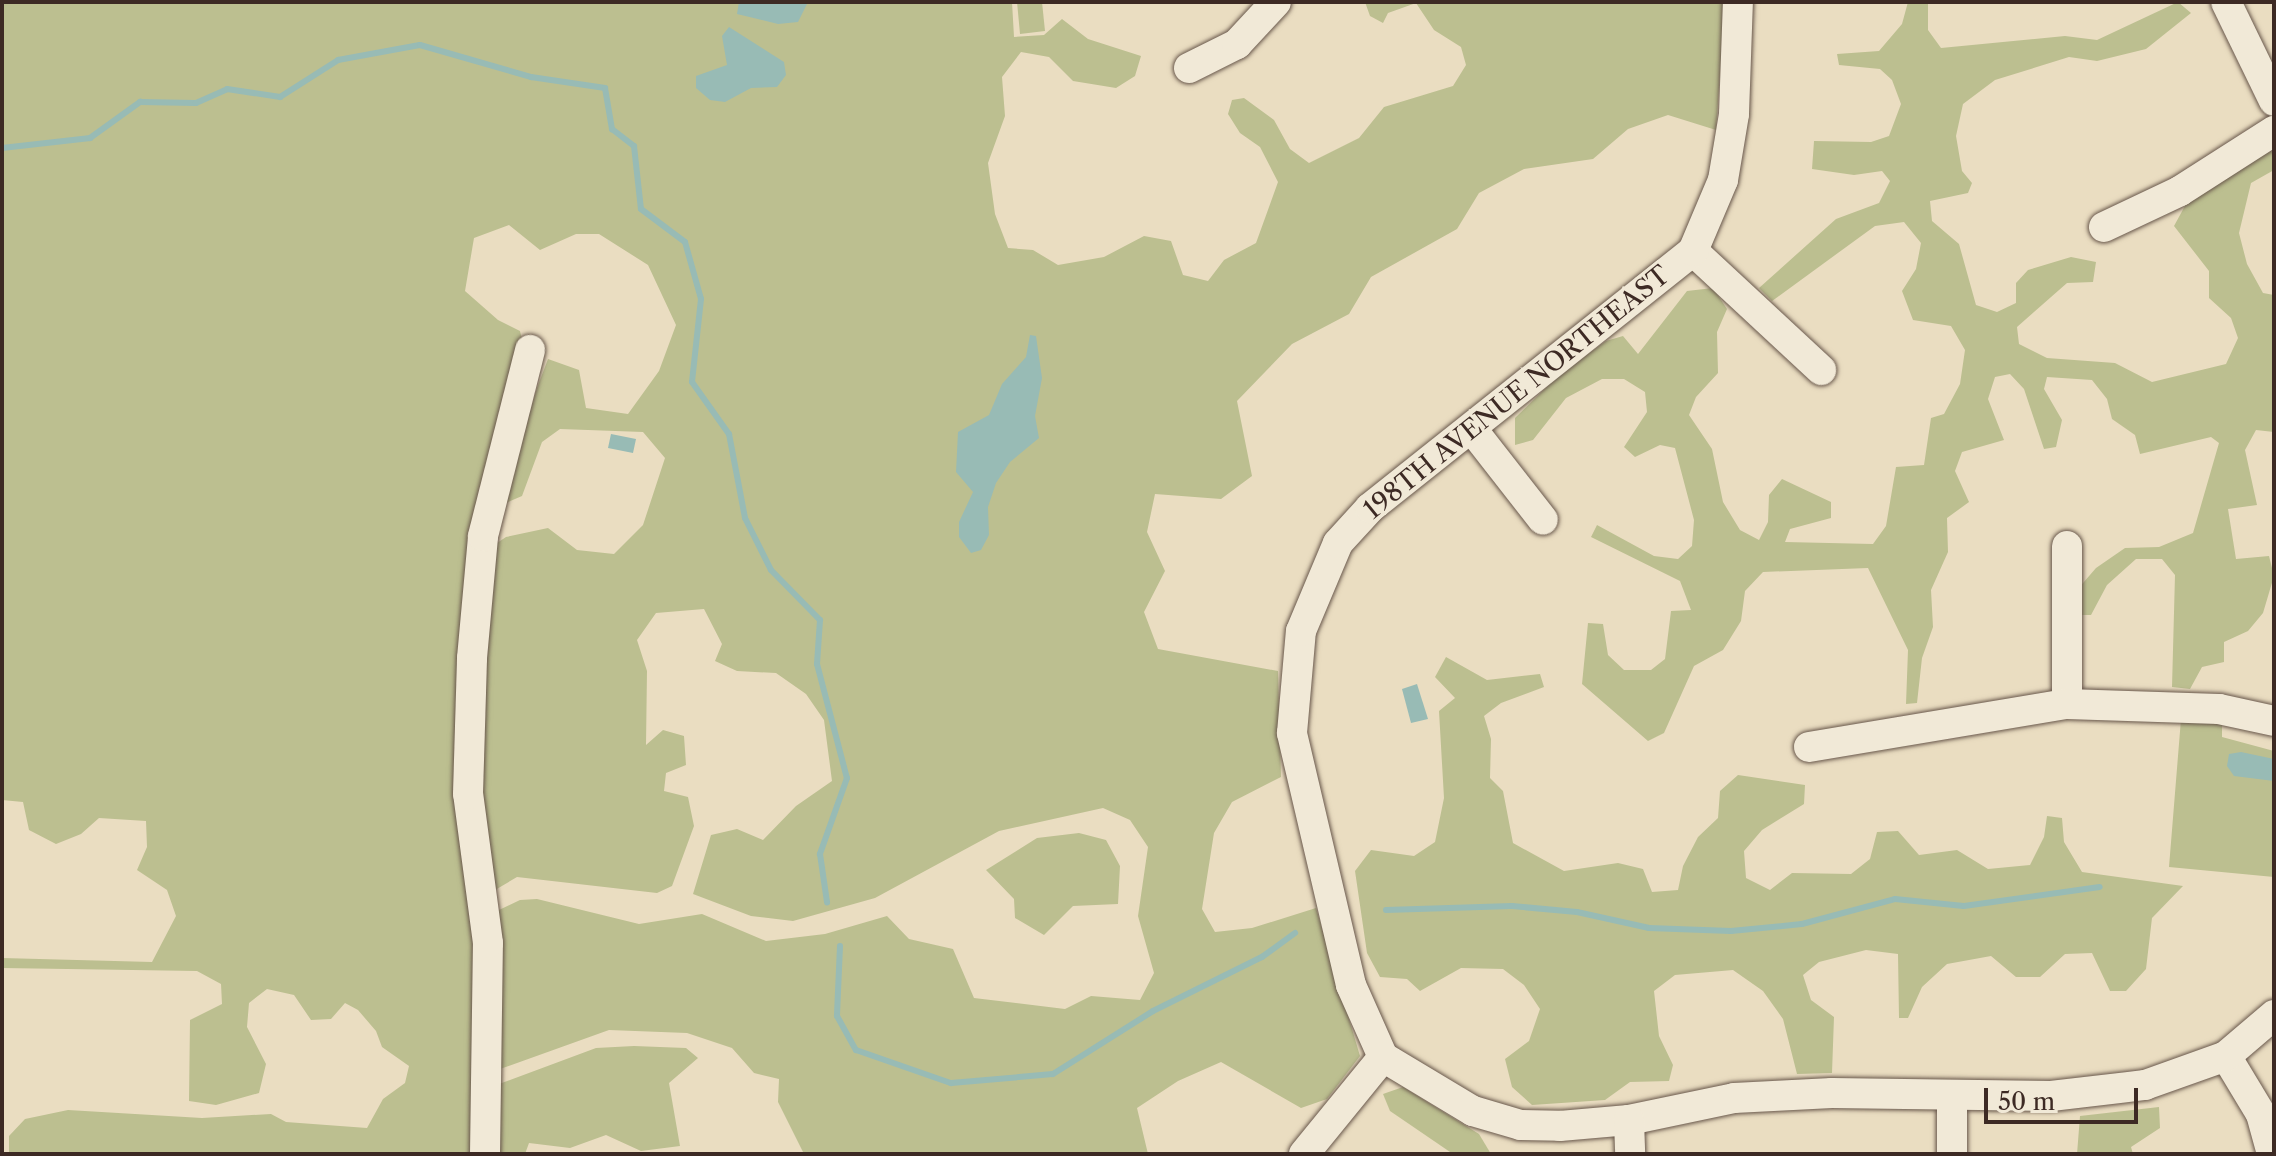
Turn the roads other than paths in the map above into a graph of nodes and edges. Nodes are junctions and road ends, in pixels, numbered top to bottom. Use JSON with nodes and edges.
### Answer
{"nodes":[{"id":1,"x":1276,"y":2,"type":"edge"},
{"id":2,"x":1738,"y":2,"type":"edge"},
{"id":3,"x":2226,"y":2,"type":"edge"},
{"id":4,"x":1189,"y":68,"type":"dead end"},
{"id":5,"x":2274,"y":101,"type":"edge"},
{"id":6,"x":2274,"y":131,"type":"edge"},
{"id":7,"x":2104,"y":227,"type":"dead end"},
{"id":8,"x":1693,"y":251,"type":"junction"},
{"id":9,"x":530,"y":350,"type":"dead end"},
{"id":10,"x":1821,"y":370,"type":"dead end"},
{"id":11,"x":1472,"y":429,"type":"junction"},
{"id":12,"x":1543,"y":520,"type":"dead end"},
{"id":13,"x":2067,"y":546,"type":"dead end"},
{"id":14,"x":2067,"y":704,"type":"junction"},
{"id":15,"x":2274,"y":721,"type":"edge"},
{"id":16,"x":1809,"y":747,"type":"dead end"},
{"id":17,"x":2274,"y":1015,"type":"edge"},
{"id":18,"x":2226,"y":1056,"type":"junction"},
{"id":19,"x":1383,"y":1057,"type":"junction"},
{"id":20,"x":1952,"y":1097,"type":"junction"},
{"id":21,"x":1629,"y":1120,"type":"junction"},
{"id":22,"x":485,"y":1154,"type":"edge"},
{"id":23,"x":1304,"y":1154,"type":"edge"},
{"id":24,"x":1630,"y":1154,"type":"edge"},
{"id":25,"x":1952,"y":1154,"type":"edge"},
{"id":26,"x":2272,"y":1154,"type":"edge"}],
"edges":[{"from":1,"to":4,"type":"street"},
{"from":2,"to":8,"type":"street","name":"198TH AVENUE NORTHEAST"},
{"from":3,"to":5,"type":"street"},
{"from":6,"to":7,"type":"street"},
{"from":8,"to":10,"type":"street"},
{"from":8,"to":11,"type":"street","name":"198TH AVENUE NORTHEAST"},
{"from":9,"to":22,"type":"street"},
{"from":11,"to":12,"type":"street"},
{"from":11,"to":19,"type":"street","name":"198TH AVENUE NORTHEAST"},
{"from":13,"to":14,"type":"street"},
{"from":14,"to":15,"type":"street"},
{"from":14,"to":16,"type":"street"},
{"from":17,"to":18,"type":"street"},
{"from":18,"to":20,"type":"street"},
{"from":18,"to":26,"type":"street"},
{"from":19,"to":21,"type":"street"},
{"from":19,"to":23,"type":"street"},
{"from":20,"to":21,"type":"street"},
{"from":20,"to":25,"type":"street"},
{"from":21,"to":24,"type":"street"}]}
